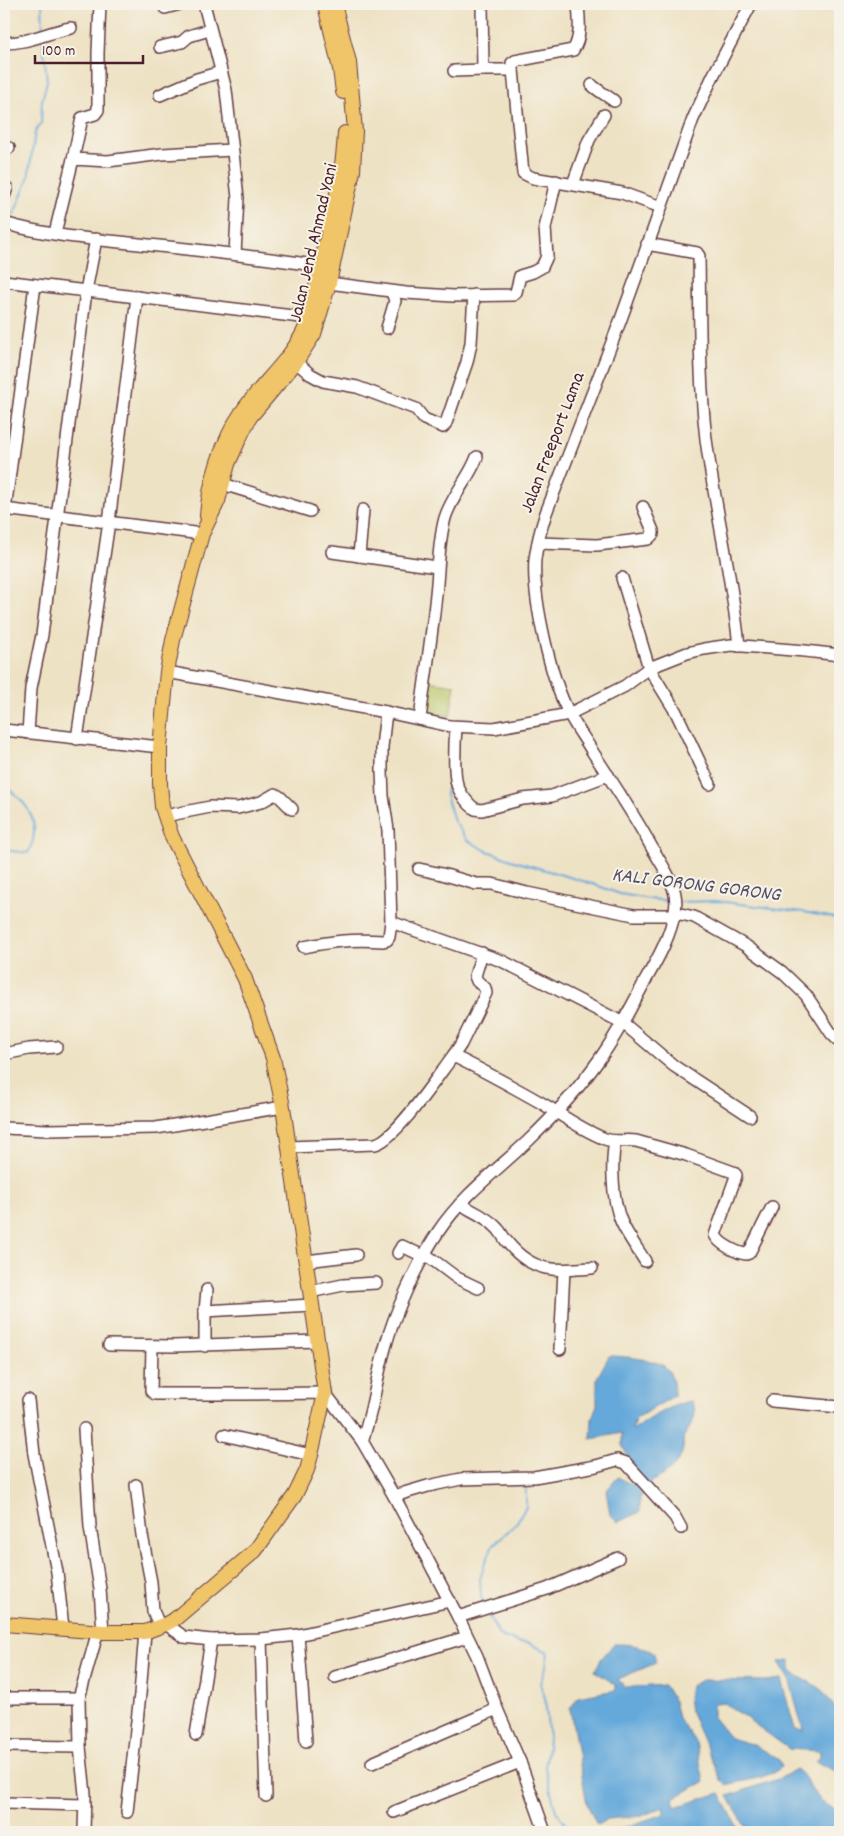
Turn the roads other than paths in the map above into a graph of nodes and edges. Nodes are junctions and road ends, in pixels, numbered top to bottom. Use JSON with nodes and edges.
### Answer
{"nodes":[{"id":1,"x":100,"y":4,"type":"edge"},
{"id":2,"x":180,"y":4,"type":"edge"},
{"id":3,"x":204,"y":4,"type":"edge"},
{"id":4,"x":325,"y":4,"type":"edge"},
{"id":5,"x":334,"y":4,"type":"edge"},
{"id":6,"x":482,"y":4,"type":"edge"},
{"id":7,"x":578,"y":4,"type":"edge"},
{"id":8,"x":750,"y":4,"type":"edge"},
{"id":9,"x":165,"y":8,"type":"dead end"},
{"id":10,"x":71,"y":28,"type":"dead end"},
{"id":11,"x":337,"y":28,"type":"junction"},
{"id":12,"x":209,"y":30,"type":"junction"},
{"id":13,"x":4,"y":44,"type":"edge"},
{"id":14,"x":160,"y":47,"type":"dead end"},
{"id":15,"x":483,"y":70,"type":"junction"},
{"id":16,"x":513,"y":70,"type":"junction"},
{"id":17,"x":454,"y":71,"type":"dead end"},
{"id":18,"x":221,"y":72,"type":"junction"},
{"id":19,"x":592,"y":85,"type":"dead end"},
{"id":20,"x":160,"y":95,"type":"dead end"},
{"id":21,"x":614,"y":101,"type":"dead end"},
{"id":22,"x":604,"y":115,"type":"dead end"},
{"id":23,"x":232,"y":150,"type":"junction"},
{"id":24,"x":72,"y":159,"type":"junction"},
{"id":25,"x":556,"y":181,"type":"junction"},
{"id":26,"x":572,"y":184,"type":"junction"},
{"id":27,"x":661,"y":207,"type":"junction"},
{"id":28,"x":4,"y":223,"type":"edge"},
{"id":29,"x":55,"y":233,"type":"junction"},
{"id":30,"x":96,"y":239,"type":"junction"},
{"id":31,"x":647,"y":244,"type":"junction"},
{"id":32,"x":234,"y":254,"type":"junction"},
{"id":33,"x":320,"y":266,"type":"junction"},
{"id":34,"x":4,"y":281,"type":"edge"},
{"id":35,"x":329,"y":283,"type":"junction"},
{"id":36,"x":35,"y":285,"type":"junction"},
{"id":37,"x":86,"y":291,"type":"junction"},
{"id":38,"x":392,"y":292,"type":"junction"},
{"id":39,"x":474,"y":295,"type":"junction"},
{"id":40,"x":137,"y":297,"type":"junction"},
{"id":41,"x":313,"y":319,"type":"junction"},
{"id":42,"x":387,"y":328,"type":"dead end"},
{"id":43,"x":296,"y":362,"type":"junction"},
{"id":44,"x":477,"y":457,"type":"dead end"},
{"id":45,"x":223,"y":484,"type":"junction"},
{"id":46,"x":643,"y":507,"type":"dead end"},
{"id":47,"x":363,"y":510,"type":"dead end"},
{"id":48,"x":310,"y":511,"type":"dead end"},
{"id":49,"x":4,"y":512,"type":"edge"},
{"id":50,"x":57,"y":515,"type":"junction"},
{"id":51,"x":109,"y":522,"type":"junction"},
{"id":52,"x":204,"y":528,"type":"junction"},
{"id":53,"x":538,"y":543,"type":"junction"},
{"id":54,"x":332,"y":552,"type":"dead end"},
{"id":55,"x":359,"y":556,"type":"junction"},
{"id":56,"x":437,"y":567,"type":"junction"},
{"id":57,"x":622,"y":578,"type":"dead end"},
{"id":58,"x":730,"y":646,"type":"junction"},
{"id":59,"x":840,"y":656,"type":"edge"},
{"id":60,"x":650,"y":668,"type":"junction"},
{"id":61,"x":167,"y":672,"type":"junction"},
{"id":62,"x":386,"y":712,"type":"junction"},
{"id":63,"x":569,"y":714,"type":"junction"},
{"id":64,"x":420,"y":720,"type":"junction"},
{"id":65,"x":453,"y":726,"type":"junction"},
{"id":66,"x":4,"y":730,"type":"edge"},
{"id":67,"x":28,"y":733,"type":"junction"},
{"id":68,"x":77,"y":739,"type":"junction"},
{"id":69,"x":160,"y":747,"type":"junction"},
{"id":70,"x":608,"y":775,"type":"junction"},
{"id":71,"x":710,"y":784,"type":"dead end"},
{"id":72,"x":292,"y":809,"type":"dead end"},
{"id":73,"x":164,"y":816,"type":"junction"},
{"id":74,"x":418,"y":870,"type":"dead end"},
{"id":75,"x":675,"y":912,"type":"junction"},
{"id":76,"x":391,"y":922,"type":"junction"},
{"id":77,"x":304,"y":947,"type":"dead end"},
{"id":78,"x":482,"y":953,"type":"junction"},
{"id":79,"x":622,"y":1023,"type":"junction"},
{"id":80,"x":840,"y":1042,"type":"edge"},
{"id":81,"x":56,"y":1047,"type":"dead end"},
{"id":82,"x":4,"y":1054,"type":"edge"},
{"id":83,"x":453,"y":1056,"type":"junction"},
{"id":84,"x":283,"y":1106,"type":"junction"},
{"id":85,"x":556,"y":1112,"type":"junction"},
{"id":86,"x":750,"y":1116,"type":"dead end"},
{"id":87,"x":4,"y":1128,"type":"edge"},
{"id":88,"x":615,"y":1141,"type":"junction"},
{"id":89,"x":288,"y":1147,"type":"junction"},
{"id":90,"x":460,"y":1204,"type":"junction"},
{"id":91,"x":772,"y":1206,"type":"dead end"},
{"id":92,"x":398,"y":1253,"type":"dead end"},
{"id":93,"x":356,"y":1255,"type":"dead end"},
{"id":94,"x":424,"y":1255,"type":"junction"},
{"id":95,"x":306,"y":1261,"type":"junction"},
{"id":96,"x":645,"y":1261,"type":"dead end"},
{"id":97,"x":592,"y":1268,"type":"dead end"},
{"id":98,"x":564,"y":1270,"type":"junction"},
{"id":99,"x":376,"y":1283,"type":"dead end"},
{"id":100,"x":478,"y":1288,"type":"dead end"},
{"id":101,"x":207,"y":1290,"type":"dead end"},
{"id":102,"x":311,"y":1299,"type":"junction"},
{"id":103,"x":205,"y":1311,"type":"junction"},
{"id":104,"x":317,"y":1341,"type":"junction"},
{"id":105,"x":109,"y":1345,"type":"dead end"},
{"id":106,"x":152,"y":1346,"type":"junction"},
{"id":107,"x":205,"y":1346,"type":"junction"},
{"id":108,"x":560,"y":1349,"type":"dead end"},
{"id":109,"x":325,"y":1393,"type":"junction"},
{"id":110,"x":28,"y":1400,"type":"dead end"},
{"id":111,"x":772,"y":1402,"type":"dead end"},
{"id":112,"x":840,"y":1407,"type":"edge"},
{"id":113,"x":84,"y":1429,"type":"dead end"},
{"id":114,"x":224,"y":1435,"type":"dead end"},
{"id":115,"x":362,"y":1441,"type":"junction"},
{"id":116,"x":312,"y":1455,"type":"junction"},
{"id":117,"x":136,"y":1484,"type":"dead end"},
{"id":118,"x":394,"y":1496,"type":"junction"},
{"id":119,"x":681,"y":1528,"type":"dead end"},
{"id":120,"x":618,"y":1558,"type":"dead end"},
{"id":121,"x":450,"y":1601,"type":"junction"},
{"id":122,"x":458,"y":1617,"type":"junction"},
{"id":123,"x":4,"y":1624,"type":"edge"},
{"id":124,"x":163,"y":1626,"type":"junction"},
{"id":125,"x":63,"y":1628,"type":"junction"},
{"id":126,"x":100,"y":1632,"type":"junction"},
{"id":127,"x":145,"y":1632,"type":"junction"},
{"id":128,"x":298,"y":1635,"type":"junction"},
{"id":129,"x":468,"y":1637,"type":"junction"},
{"id":130,"x":261,"y":1639,"type":"junction"},
{"id":131,"x":211,"y":1640,"type":"junction"},
{"id":132,"x":335,"y":1677,"type":"dead end"},
{"id":133,"x":8,"y":1698,"type":"dead end"},
{"id":134,"x":79,"y":1698,"type":"junction"},
{"id":135,"x":497,"y":1709,"type":"junction"},
{"id":136,"x":196,"y":1735,"type":"dead end"},
{"id":137,"x":306,"y":1741,"type":"dead end"},
{"id":138,"x":4,"y":1746,"type":"edge"},
{"id":139,"x":80,"y":1747,"type":"junction"},
{"id":140,"x":372,"y":1762,"type":"dead end"},
{"id":141,"x":520,"y":1762,"type":"junction"},
{"id":142,"x":266,"y":1796,"type":"dead end"},
{"id":143,"x":4,"y":1803,"type":"edge"},
{"id":144,"x":86,"y":1805,"type":"junction"},
{"id":145,"x":126,"y":1812,"type":"dead end"},
{"id":146,"x":394,"y":1812,"type":"dead end"},
{"id":147,"x":84,"y":1832,"type":"edge"},
{"id":148,"x":545,"y":1832,"type":"edge"}],
"edges":[{"from":1,"to":24,"type":"street"},
{"from":2,"to":9,"type":"street"},
{"from":3,"to":12,"type":"street"},
{"from":4,"to":11,"type":"main road","name":"Jalan Jend Ahmad Yani"},
{"from":5,"to":11,"type":"main road","name":"Jalan Jend Ahmad Yani"},
{"from":6,"to":15,"type":"street"},
{"from":7,"to":16,"type":"street"},
{"from":8,"to":27,"type":"street","name":"Jalan Freeport Lama"},
{"from":10,"to":13,"type":"street"},
{"from":11,"to":33,"type":"main road","name":"Jalan Jend Ahmad Yani"},
{"from":11,"to":35,"type":"main road","name":"Jalan Jend Ahmad Yani"},
{"from":12,"to":14,"type":"street"},
{"from":12,"to":18,"type":"street"},
{"from":15,"to":16,"type":"street"},
{"from":15,"to":17,"type":"street"},
{"from":16,"to":25,"type":"street"},
{"from":18,"to":20,"type":"street"},
{"from":18,"to":23,"type":"street"},
{"from":19,"to":21,"type":"street"},
{"from":22,"to":26,"type":"street"},
{"from":23,"to":24,"type":"street"},
{"from":23,"to":32,"type":"street"},
{"from":24,"to":29,"type":"street"},
{"from":25,"to":26,"type":"street"},
{"from":25,"to":39,"type":"street"},
{"from":26,"to":27,"type":"street"},
{"from":27,"to":31,"type":"street","name":"Jalan Freeport Lama"},
{"from":28,"to":29,"type":"street"},
{"from":29,"to":30,"type":"street"},
{"from":30,"to":32,"type":"street"},
{"from":30,"to":37,"type":"street"},
{"from":31,"to":53,"type":"street","name":"Jalan Freeport Lama"},
{"from":31,"to":58,"type":"street"},
{"from":32,"to":33,"type":"street"},
{"from":33,"to":41,"type":"main road","name":"Jalan Jend Ahmad Yani"},
{"from":34,"to":36,"type":"street"},
{"from":35,"to":38,"type":"street"},
{"from":35,"to":41,"type":"main road","name":"Jalan Jend Ahmad Yani"},
{"from":36,"to":37,"type":"street"},
{"from":36,"to":49,"type":"street"},
{"from":37,"to":40,"type":"street"},
{"from":37,"to":50,"type":"street"},
{"from":38,"to":39,"type":"street"},
{"from":38,"to":42,"type":"street"},
{"from":39,"to":43,"type":"street"},
{"from":40,"to":41,"type":"street"},
{"from":40,"to":51,"type":"street"},
{"from":41,"to":43,"type":"main road","name":"Jalan Jend Ahmad Yani"},
{"from":41,"to":52,"type":"main road","name":"Jalan Jend Ahmad Yani"},
{"from":43,"to":45,"type":"main road","name":"Jalan Jend Ahmad Yani"},
{"from":44,"to":56,"type":"street"},
{"from":45,"to":48,"type":"street"},
{"from":45,"to":52,"type":"main road","name":"Jalan Jend Ahmad Yani"},
{"from":46,"to":53,"type":"street"},
{"from":47,"to":55,"type":"street"},
{"from":49,"to":50,"type":"street"},
{"from":50,"to":51,"type":"street"},
{"from":50,"to":67,"type":"street"},
{"from":51,"to":52,"type":"street"},
{"from":51,"to":68,"type":"street"},
{"from":52,"to":61,"type":"main road"},
{"from":53,"to":63,"type":"street","name":"Jalan Freeport Lama"},
{"from":54,"to":55,"type":"street"},
{"from":55,"to":56,"type":"street"},
{"from":56,"to":64,"type":"street"},
{"from":57,"to":60,"type":"street"},
{"from":58,"to":59,"type":"street"},
{"from":58,"to":60,"type":"street"},
{"from":60,"to":63,"type":"street"},
{"from":60,"to":71,"type":"street"},
{"from":61,"to":62,"type":"street"},
{"from":61,"to":69,"type":"main road"},
{"from":62,"to":64,"type":"street"},
{"from":62,"to":76,"type":"street"},
{"from":63,"to":65,"type":"street"},
{"from":63,"to":70,"type":"street","name":"Jalan Freeport Lama"},
{"from":64,"to":65,"type":"street"},
{"from":65,"to":70,"type":"street"},
{"from":66,"to":67,"type":"street"},
{"from":67,"to":68,"type":"street"},
{"from":68,"to":69,"type":"street"},
{"from":69,"to":73,"type":"main road"},
{"from":70,"to":75,"type":"street","name":"Jalan Freeport Lama"},
{"from":72,"to":73,"type":"street"},
{"from":73,"to":84,"type":"main road"},
{"from":74,"to":75,"type":"street"},
{"from":75,"to":79,"type":"street"},
{"from":75,"to":80,"type":"street"},
{"from":76,"to":77,"type":"street"},
{"from":76,"to":78,"type":"street"},
{"from":78,"to":79,"type":"street"},
{"from":78,"to":83,"type":"street"},
{"from":79,"to":85,"type":"street"},
{"from":79,"to":86,"type":"street"},
{"from":81,"to":82,"type":"street"},
{"from":83,"to":85,"type":"street"},
{"from":83,"to":89,"type":"street"},
{"from":84,"to":87,"type":"street"},
{"from":84,"to":89,"type":"main road"},
{"from":85,"to":88,"type":"street"},
{"from":85,"to":90,"type":"street"},
{"from":88,"to":91,"type":"street"},
{"from":88,"to":96,"type":"street"},
{"from":89,"to":95,"type":"main road"},
{"from":90,"to":94,"type":"street"},
{"from":90,"to":98,"type":"street"},
{"from":92,"to":94,"type":"street"},
{"from":93,"to":95,"type":"street"},
{"from":94,"to":100,"type":"street"},
{"from":94,"to":115,"type":"street"},
{"from":95,"to":102,"type":"main road"},
{"from":97,"to":98,"type":"street"},
{"from":98,"to":108,"type":"street"},
{"from":99,"to":102,"type":"street"},
{"from":101,"to":103,"type":"street"},
{"from":102,"to":103,"type":"street"},
{"from":102,"to":104,"type":"main road"},
{"from":103,"to":107,"type":"street"},
{"from":104,"to":107,"type":"street"},
{"from":104,"to":109,"type":"main road"},
{"from":105,"to":106,"type":"street"},
{"from":106,"to":107,"type":"street"},
{"from":106,"to":109,"type":"street"},
{"from":109,"to":115,"type":"street"},
{"from":109,"to":116,"type":"main road"},
{"from":110,"to":125,"type":"street"},
{"from":111,"to":112,"type":"street"},
{"from":113,"to":126,"type":"street"},
{"from":114,"to":116,"type":"street"},
{"from":115,"to":118,"type":"street"},
{"from":116,"to":124,"type":"main road"},
{"from":117,"to":124,"type":"street"},
{"from":118,"to":119,"type":"street"},
{"from":118,"to":121,"type":"street"},
{"from":120,"to":122,"type":"street"},
{"from":121,"to":122,"type":"street"},
{"from":121,"to":128,"type":"street"},
{"from":122,"to":129,"type":"street"},
{"from":123,"to":125,"type":"main road"},
{"from":124,"to":127,"type":"main road"},
{"from":124,"to":131,"type":"street"},
{"from":125,"to":126,"type":"main road"},
{"from":126,"to":127,"type":"main road"},
{"from":126,"to":134,"type":"street"},
{"from":127,"to":145,"type":"street"},
{"from":128,"to":130,"type":"street"},
{"from":128,"to":137,"type":"street"},
{"from":129,"to":132,"type":"street"},
{"from":129,"to":135,"type":"street"},
{"from":130,"to":131,"type":"street"},
{"from":130,"to":142,"type":"street"},
{"from":131,"to":136,"type":"street"},
{"from":133,"to":134,"type":"street"},
{"from":134,"to":139,"type":"street"},
{"from":135,"to":140,"type":"street"},
{"from":135,"to":141,"type":"street"},
{"from":138,"to":139,"type":"street"},
{"from":139,"to":144,"type":"street"},
{"from":141,"to":146,"type":"street"},
{"from":141,"to":148,"type":"street"},
{"from":143,"to":144,"type":"street"},
{"from":144,"to":147,"type":"street"}]}
